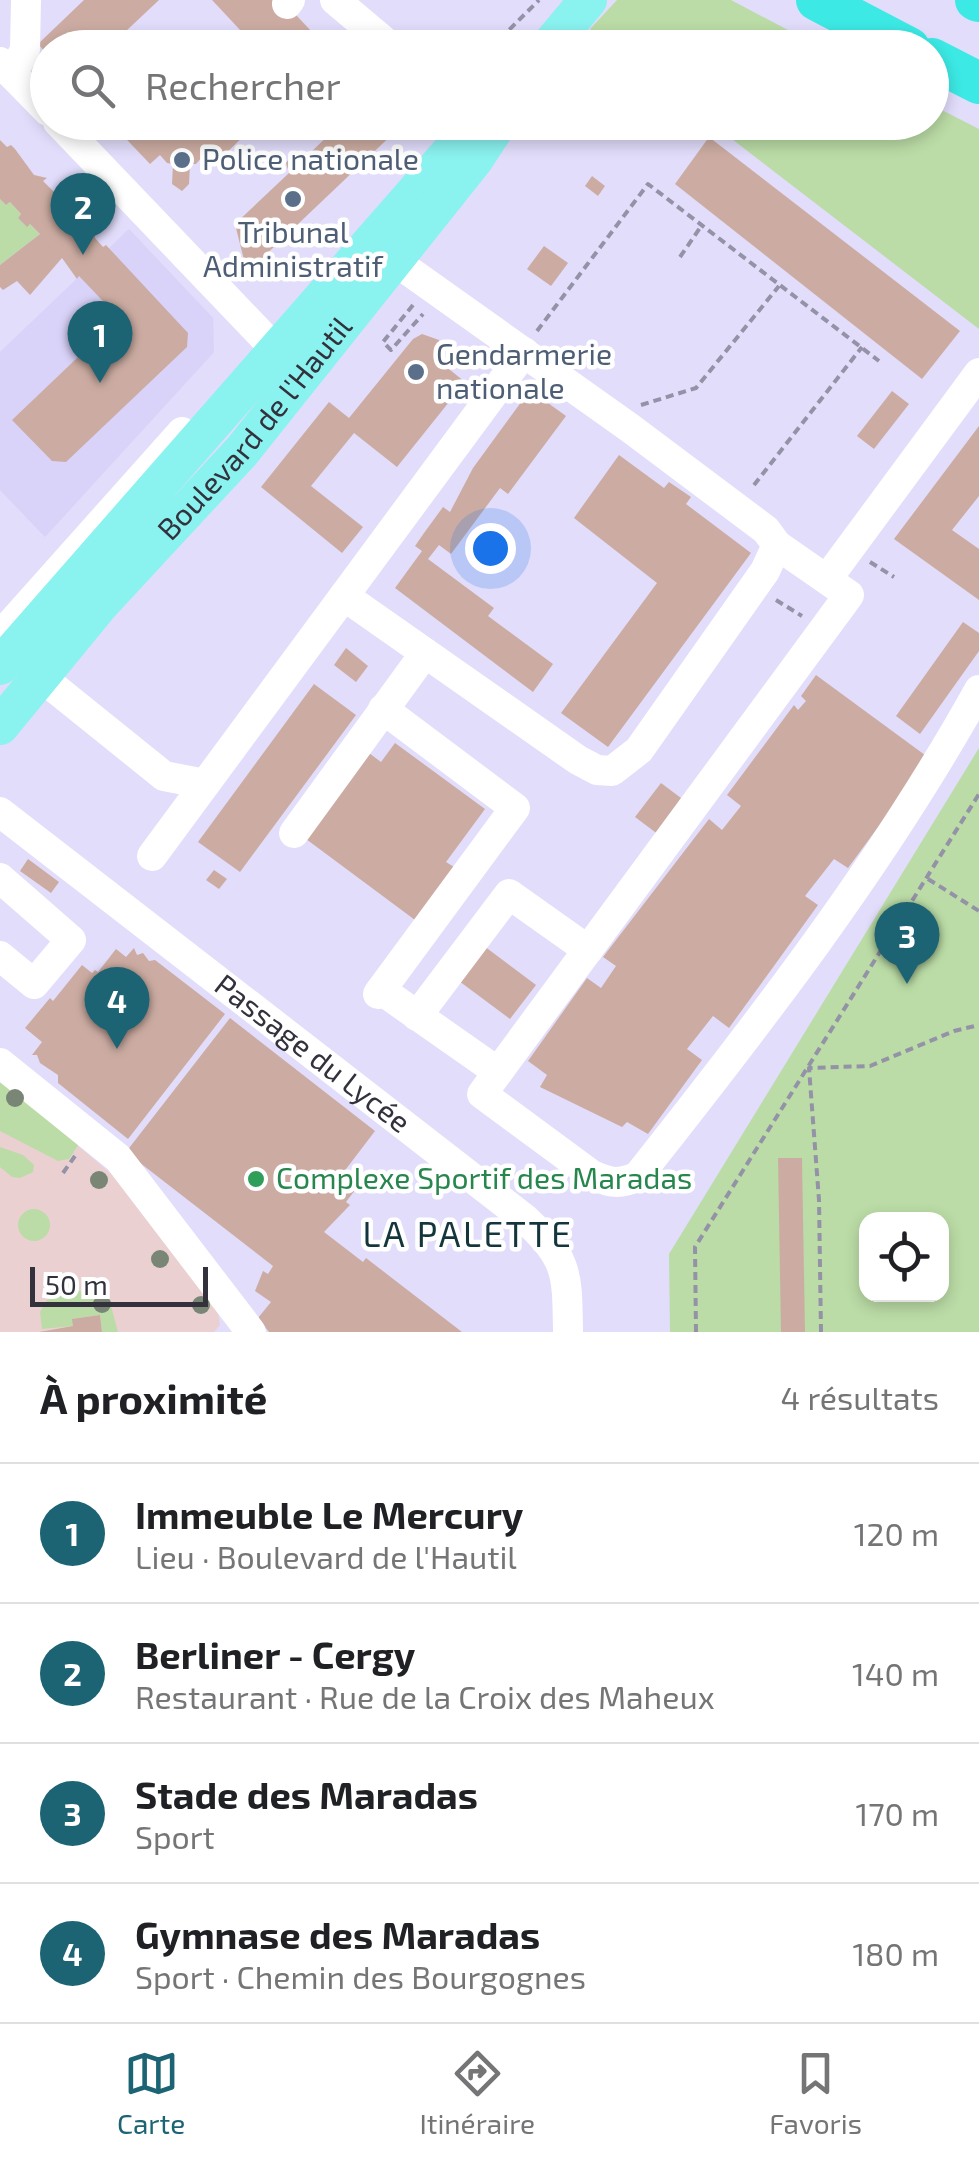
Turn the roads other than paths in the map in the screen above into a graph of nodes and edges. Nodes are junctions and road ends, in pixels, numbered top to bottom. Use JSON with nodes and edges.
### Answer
{"nodes":[{"id":1,"x":26,"y":0,"type":"edge"},
{"id":2,"x":335,"y":0,"type":"edge"},
{"id":3,"x":817,"y":0,"type":"edge"},
{"id":4,"x":371,"y":30,"type":"edge"},
{"id":5,"x":874,"y":30,"type":"edge"},
{"id":6,"x":6,"y":68,"type":"edge"},
{"id":7,"x":949,"y":68,"type":"edge"},
{"id":8,"x":979,"y":84,"type":"edge"},
{"id":9,"x":30,"y":93,"type":"edge"},
{"id":10,"x":75,"y":140,"type":"edge"},
{"id":11,"x":443,"y":140,"type":"edge"},
{"id":12,"x":465,"y":140,"type":"edge"},
{"id":13,"x":473,"y":140,"type":"edge"},
{"id":14,"x":437,"y":166,"type":"junction"},
{"id":15,"x":395,"y":261,"type":"junction"},
{"id":16,"x":529,"y":343,"type":"junction"},
{"id":17,"x":270,"y":344,"type":"junction"},
{"id":18,"x":979,"y":373,"type":"edge"},
{"id":19,"x":242,"y":452,"type":"junction"},
{"id":20,"x":777,"y":545,"type":"junction"},
{"id":21,"x":827,"y":580,"type":"junction"},
{"id":22,"x":344,"y":596,"type":"junction"},
{"id":23,"x":425,"y":653,"type":"junction"},
{"id":24,"x":4,"y":656,"type":"edge"},
{"id":25,"x":47,"y":682,"type":"junction"},
{"id":26,"x":979,"y":690,"type":"edge"},
{"id":27,"x":383,"y":708,"type":"junction"},
{"id":28,"x":0,"y":726,"type":"edge"},
{"id":29,"x":0,"y":751,"type":"edge"},
{"id":30,"x":205,"y":784,"type":"junction"},
{"id":31,"x":0,"y":812,"type":"edge"},
{"id":32,"x":294,"y":832,"type":"dead end"},
{"id":33,"x":28,"y":833,"type":"junction"},
{"id":34,"x":152,"y":856,"type":"dead end"},
{"id":35,"x":0,"y":876,"type":"edge"},
{"id":36,"x":588,"y":950,"type":"junction"},
{"id":37,"x":0,"y":956,"type":"edge"},
{"id":38,"x":417,"y":1016,"type":"junction"},
{"id":39,"x":0,"y":1062,"type":"edge"},
{"id":40,"x":498,"y":1072,"type":"junction"},
{"id":41,"x":250,"y":1332,"type":"edge"},
{"id":42,"x":568,"y":1332,"type":"edge"}],
"edges":[{"from":1,"to":6,"type":"street"},
{"from":2,"to":4,"type":"street"},
{"from":3,"to":5,"type":"highway"},
{"from":6,"to":9,"type":"street"},
{"from":7,"to":8,"type":"highway"},
{"from":10,"to":17,"type":"street"},
{"from":11,"to":17,"type":"street"},
{"from":12,"to":14,"type":"main road","name":"Boulevard de l'Hautil"},
{"from":13,"to":15,"type":"main road","name":"Boulevard de l'Hautil"},
{"from":14,"to":15,"type":"main road"},
{"from":14,"to":17,"type":"main road","name":"Boulevard de l'Hautil"},
{"from":15,"to":16,"type":"street"},
{"from":15,"to":19,"type":"main road","name":"Boulevard de l'Hautil"},
{"from":16,"to":20,"type":"street"},
{"from":16,"to":22,"type":"street"},
{"from":17,"to":19,"type":"street"},
{"from":17,"to":24,"type":"main road","name":"Boulevard de l'Hautil"},
{"from":18,"to":21,"type":"street"},
{"from":19,"to":25,"type":"main road","name":"Boulevard de l'Hautil"},
{"from":20,"to":21,"type":"street"},
{"from":20,"to":23,"type":"street"},
{"from":21,"to":36,"type":"street"},
{"from":22,"to":23,"type":"street"},
{"from":22,"to":30,"type":"street"},
{"from":23,"to":27,"type":"street"},
{"from":25,"to":28,"type":"main road","name":"Boulevard de l'Hautil"},
{"from":25,"to":29,"type":"street"},
{"from":25,"to":30,"type":"street"},
{"from":26,"to":40,"type":"street"},
{"from":27,"to":32,"type":"street"},
{"from":27,"to":38,"type":"street"},
{"from":30,"to":34,"type":"street"},
{"from":31,"to":33,"type":"street","name":"Passage du Lycée"},
{"from":33,"to":35,"type":"street"},
{"from":33,"to":42,"type":"street","name":"Passage du Lycée"},
{"from":35,"to":37,"type":"street"},
{"from":36,"to":38,"type":"street"},
{"from":36,"to":40,"type":"street"},
{"from":38,"to":40,"type":"street"},
{"from":39,"to":41,"type":"street"}]}
